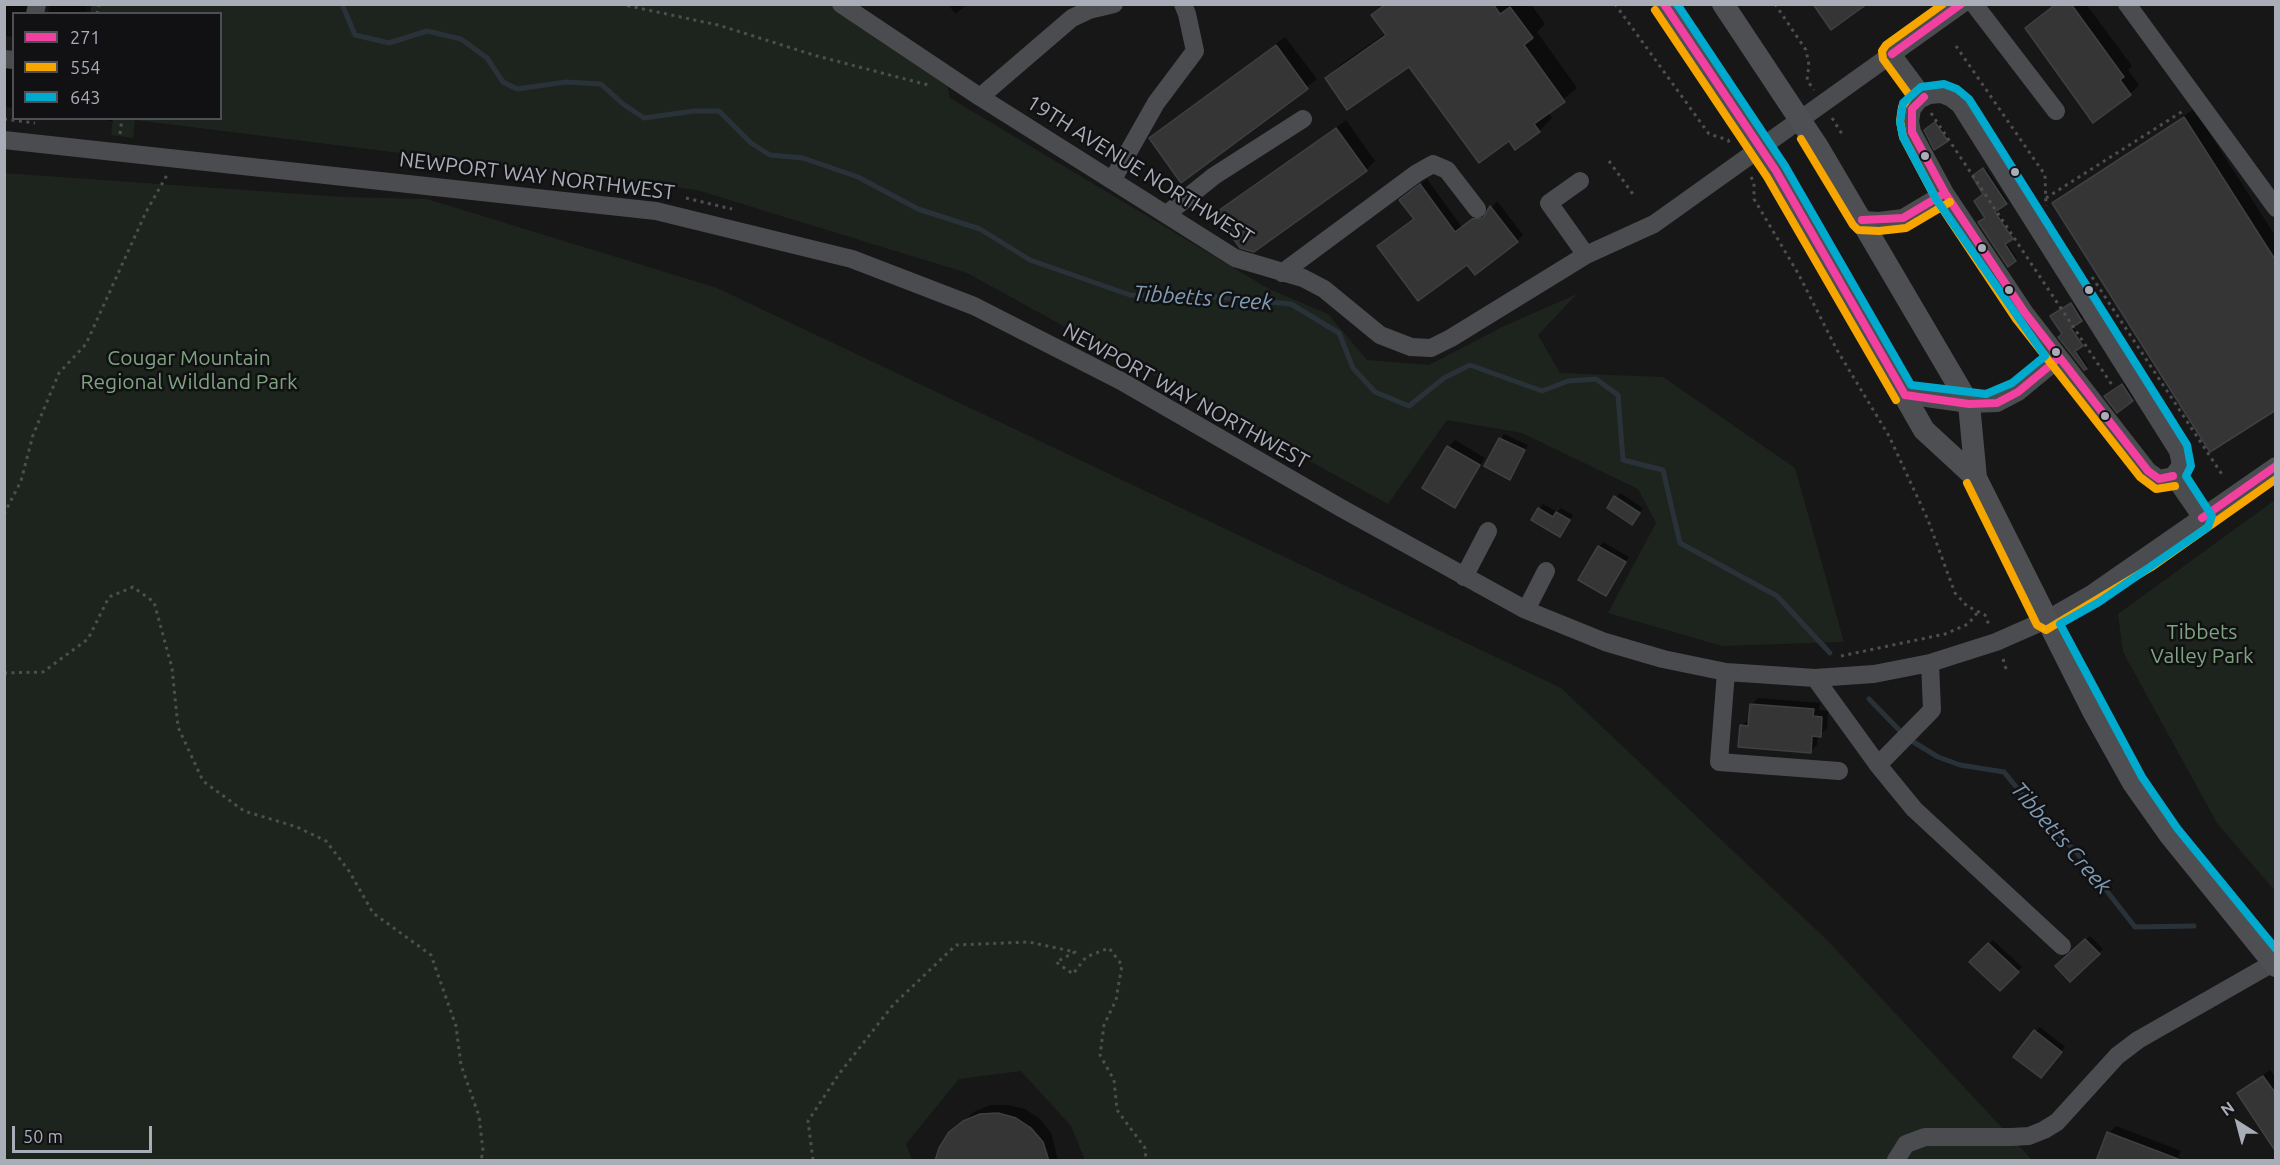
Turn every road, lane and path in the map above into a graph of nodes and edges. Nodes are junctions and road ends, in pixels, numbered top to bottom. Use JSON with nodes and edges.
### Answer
{"nodes":[{"id":1,"x":620,"y":4,"type":"edge"},
{"id":2,"x":841,"y":4,"type":"edge"},
{"id":3,"x":1114,"y":4,"type":"edge"},
{"id":4,"x":1183,"y":4,"type":"edge"},
{"id":5,"x":1615,"y":4,"type":"edge"},
{"id":6,"x":1664,"y":4,"type":"edge"},
{"id":7,"x":1723,"y":4,"type":"edge"},
{"id":8,"x":1775,"y":4,"type":"edge"},
{"id":9,"x":1962,"y":4,"type":"edge"},
{"id":10,"x":1974,"y":4,"type":"edge"},
{"id":11,"x":2127,"y":4,"type":"edge"},
{"id":12,"x":1956,"y":46,"type":"dead end"},
{"id":13,"x":1892,"y":54,"type":"junction"},
{"id":14,"x":945,"y":74,"type":"junction"},
{"id":15,"x":1808,"y":80,"type":"dead end"},
{"id":16,"x":980,"y":97,"type":"junction"},
{"id":17,"x":2198,"y":101,"type":"junction"},
{"id":18,"x":1926,"y":103,"type":"junction"},
{"id":19,"x":2056,"y":111,"type":"dead end"},
{"id":20,"x":1303,"y":119,"type":"dead end"},
{"id":21,"x":122,"y":120,"type":"edge"},
{"id":22,"x":1801,"y":120,"type":"junction"},
{"id":23,"x":120,"y":136,"type":"dead end"},
{"id":24,"x":4,"y":140,"type":"edge"},
{"id":25,"x":1728,"y":140,"type":"dead end"},
{"id":26,"x":1761,"y":148,"type":"junction"},
{"id":27,"x":178,"y":158,"type":"junction"},
{"id":28,"x":1610,"y":161,"type":"dead end"},
{"id":29,"x":1113,"y":179,"type":"junction"},
{"id":30,"x":1580,"y":181,"type":"dead end"},
{"id":31,"x":1754,"y":183,"type":"dead end"},
{"id":32,"x":1945,"y":193,"type":"junction"},
{"id":33,"x":1635,"y":197,"type":"dead end"},
{"id":34,"x":2046,"y":198,"type":"junction"},
{"id":35,"x":2046,"y":206,"type":"dead end"},
{"id":36,"x":2276,"y":208,"type":"edge"},
{"id":37,"x":1477,"y":209,"type":"dead end"},
{"id":38,"x":1168,"y":213,"type":"junction"},
{"id":39,"x":1862,"y":220,"type":"junction"},
{"id":40,"x":1586,"y":255,"type":"junction"},
{"id":41,"x":1281,"y":273,"type":"junction"},
{"id":42,"x":2090,"y":274,"type":"dead end"},
{"id":43,"x":2059,"y":358,"type":"junction"},
{"id":44,"x":2118,"y":393,"type":"dead end"},
{"id":45,"x":1905,"y":395,"type":"junction"},
{"id":46,"x":1969,"y":405,"type":"junction"},
{"id":47,"x":2276,"y":465,"type":"edge"},
{"id":48,"x":2173,"y":476,"type":"junction"},
{"id":49,"x":2223,"y":476,"type":"dead end"},
{"id":50,"x":1976,"y":478,"type":"junction"},
{"id":51,"x":4,"y":514,"type":"edge"},
{"id":52,"x":2202,"y":518,"type":"junction"},
{"id":53,"x":1488,"y":531,"type":"dead end"},
{"id":54,"x":1546,"y":571,"type":"dead end"},
{"id":55,"x":1464,"y":577,"type":"junction"},
{"id":56,"x":1526,"y":610,"type":"junction"},
{"id":57,"x":1985,"y":615,"type":"dead end"},
{"id":58,"x":2046,"y":620,"type":"junction"},
{"id":59,"x":1930,"y":663,"type":"junction"},
{"id":60,"x":1726,"y":672,"type":"junction"},
{"id":61,"x":4,"y":673,"type":"edge"},
{"id":62,"x":1815,"y":678,"type":"junction"},
{"id":63,"x":1878,"y":765,"type":"junction"},
{"id":64,"x":1839,"y":771,"type":"dead end"},
{"id":65,"x":2062,"y":946,"type":"dead end"},
{"id":66,"x":2274,"y":964,"type":"edge"},
{"id":67,"x":481,"y":1161,"type":"edge"},
{"id":68,"x":813,"y":1161,"type":"edge"},
{"id":69,"x":1146,"y":1161,"type":"edge"},
{"id":70,"x":1896,"y":1161,"type":"edge"}],
"edges":[{"from":1,"to":14,"type":"path"},
{"from":2,"to":14,"type":"street","name":"19TH AVENUE NORTHWEST"},
{"from":3,"to":16,"type":"street"},
{"from":4,"to":29,"type":"street"},
{"from":5,"to":25,"type":"path"},
{"from":6,"to":26,"type":"main road"},
{"from":7,"to":22,"type":"main road"},
{"from":8,"to":15,"type":"path"},
{"from":9,"to":13,"type":"street","name":"19TH AVENUE NORTHWEST"},
{"from":10,"to":19,"type":"street"},
{"from":11,"to":17,"type":"street"},
{"from":12,"to":34,"type":"path"},
{"from":13,"to":18,"type":"street"},
{"from":13,"to":22,"type":"street","name":"19TH AVENUE NORTHWEST"},
{"from":14,"to":16,"type":"street","name":"19TH AVENUE NORTHWEST"},
{"from":16,"to":29,"type":"street","name":"19TH AVENUE NORTHWEST"},
{"from":17,"to":34,"type":"path"},
{"from":17,"to":36,"type":"street"},
{"from":18,"to":32,"type":"street"},
{"from":18,"to":44,"type":"path"},
{"from":18,"to":48,"type":"street"},
{"from":20,"to":38,"type":"street"},
{"from":21,"to":23,"type":"path"},
{"from":22,"to":26,"type":"street","name":"19TH AVENUE NORTHWEST"},
{"from":22,"to":39,"type":"main road"},
{"from":24,"to":27,"type":"street","name":"NEWPORT WAY NORTHWEST"},
{"from":26,"to":40,"type":"street","name":"19TH AVENUE NORTHWEST"},
{"from":26,"to":45,"type":"main road"},
{"from":27,"to":51,"type":"path"},
{"from":27,"to":55,"type":"street","name":"NEWPORT WAY NORTHWEST"},
{"from":28,"to":33,"type":"path"},
{"from":29,"to":38,"type":"street","name":"19TH AVENUE NORTHWEST"},
{"from":30,"to":40,"type":"street"},
{"from":31,"to":57,"type":"path"},
{"from":32,"to":39,"type":"street"},
{"from":32,"to":43,"type":"street"},
{"from":34,"to":35,"type":"path"},
{"from":37,"to":41,"type":"street"},
{"from":38,"to":41,"type":"street","name":"19TH AVENUE NORTHWEST"},
{"from":39,"to":46,"type":"main road"},
{"from":40,"to":41,"type":"street","name":"19TH AVENUE NORTHWEST"},
{"from":42,"to":49,"type":"path"},
{"from":43,"to":46,"type":"street"},
{"from":43,"to":48,"type":"street"},
{"from":45,"to":46,"type":"street"},
{"from":45,"to":50,"type":"main road"},
{"from":46,"to":50,"type":"main road"},
{"from":47,"to":52,"type":"street","name":"NEWPORT WAY NORTHWEST"},
{"from":48,"to":52,"type":"street"},
{"from":50,"to":58,"type":"main road"},
{"from":52,"to":58,"type":"street","name":"NEWPORT WAY NORTHWEST"},
{"from":53,"to":55,"type":"street"},
{"from":54,"to":56,"type":"street"},
{"from":55,"to":56,"type":"street","name":"NEWPORT WAY NORTHWEST"},
{"from":56,"to":60,"type":"street","name":"NEWPORT WAY NORTHWEST"},
{"from":58,"to":59,"type":"street","name":"NEWPORT WAY NORTHWEST"},
{"from":58,"to":66,"type":"main road"},
{"from":59,"to":62,"type":"street","name":"NEWPORT WAY NORTHWEST"},
{"from":59,"to":63,"type":"street"},
{"from":60,"to":62,"type":"street","name":"NEWPORT WAY NORTHWEST"},
{"from":60,"to":64,"type":"street"},
{"from":61,"to":67,"type":"path"},
{"from":62,"to":63,"type":"street"},
{"from":63,"to":65,"type":"street"},
{"from":66,"to":70,"type":"street"},
{"from":68,"to":69,"type":"path"}]}
